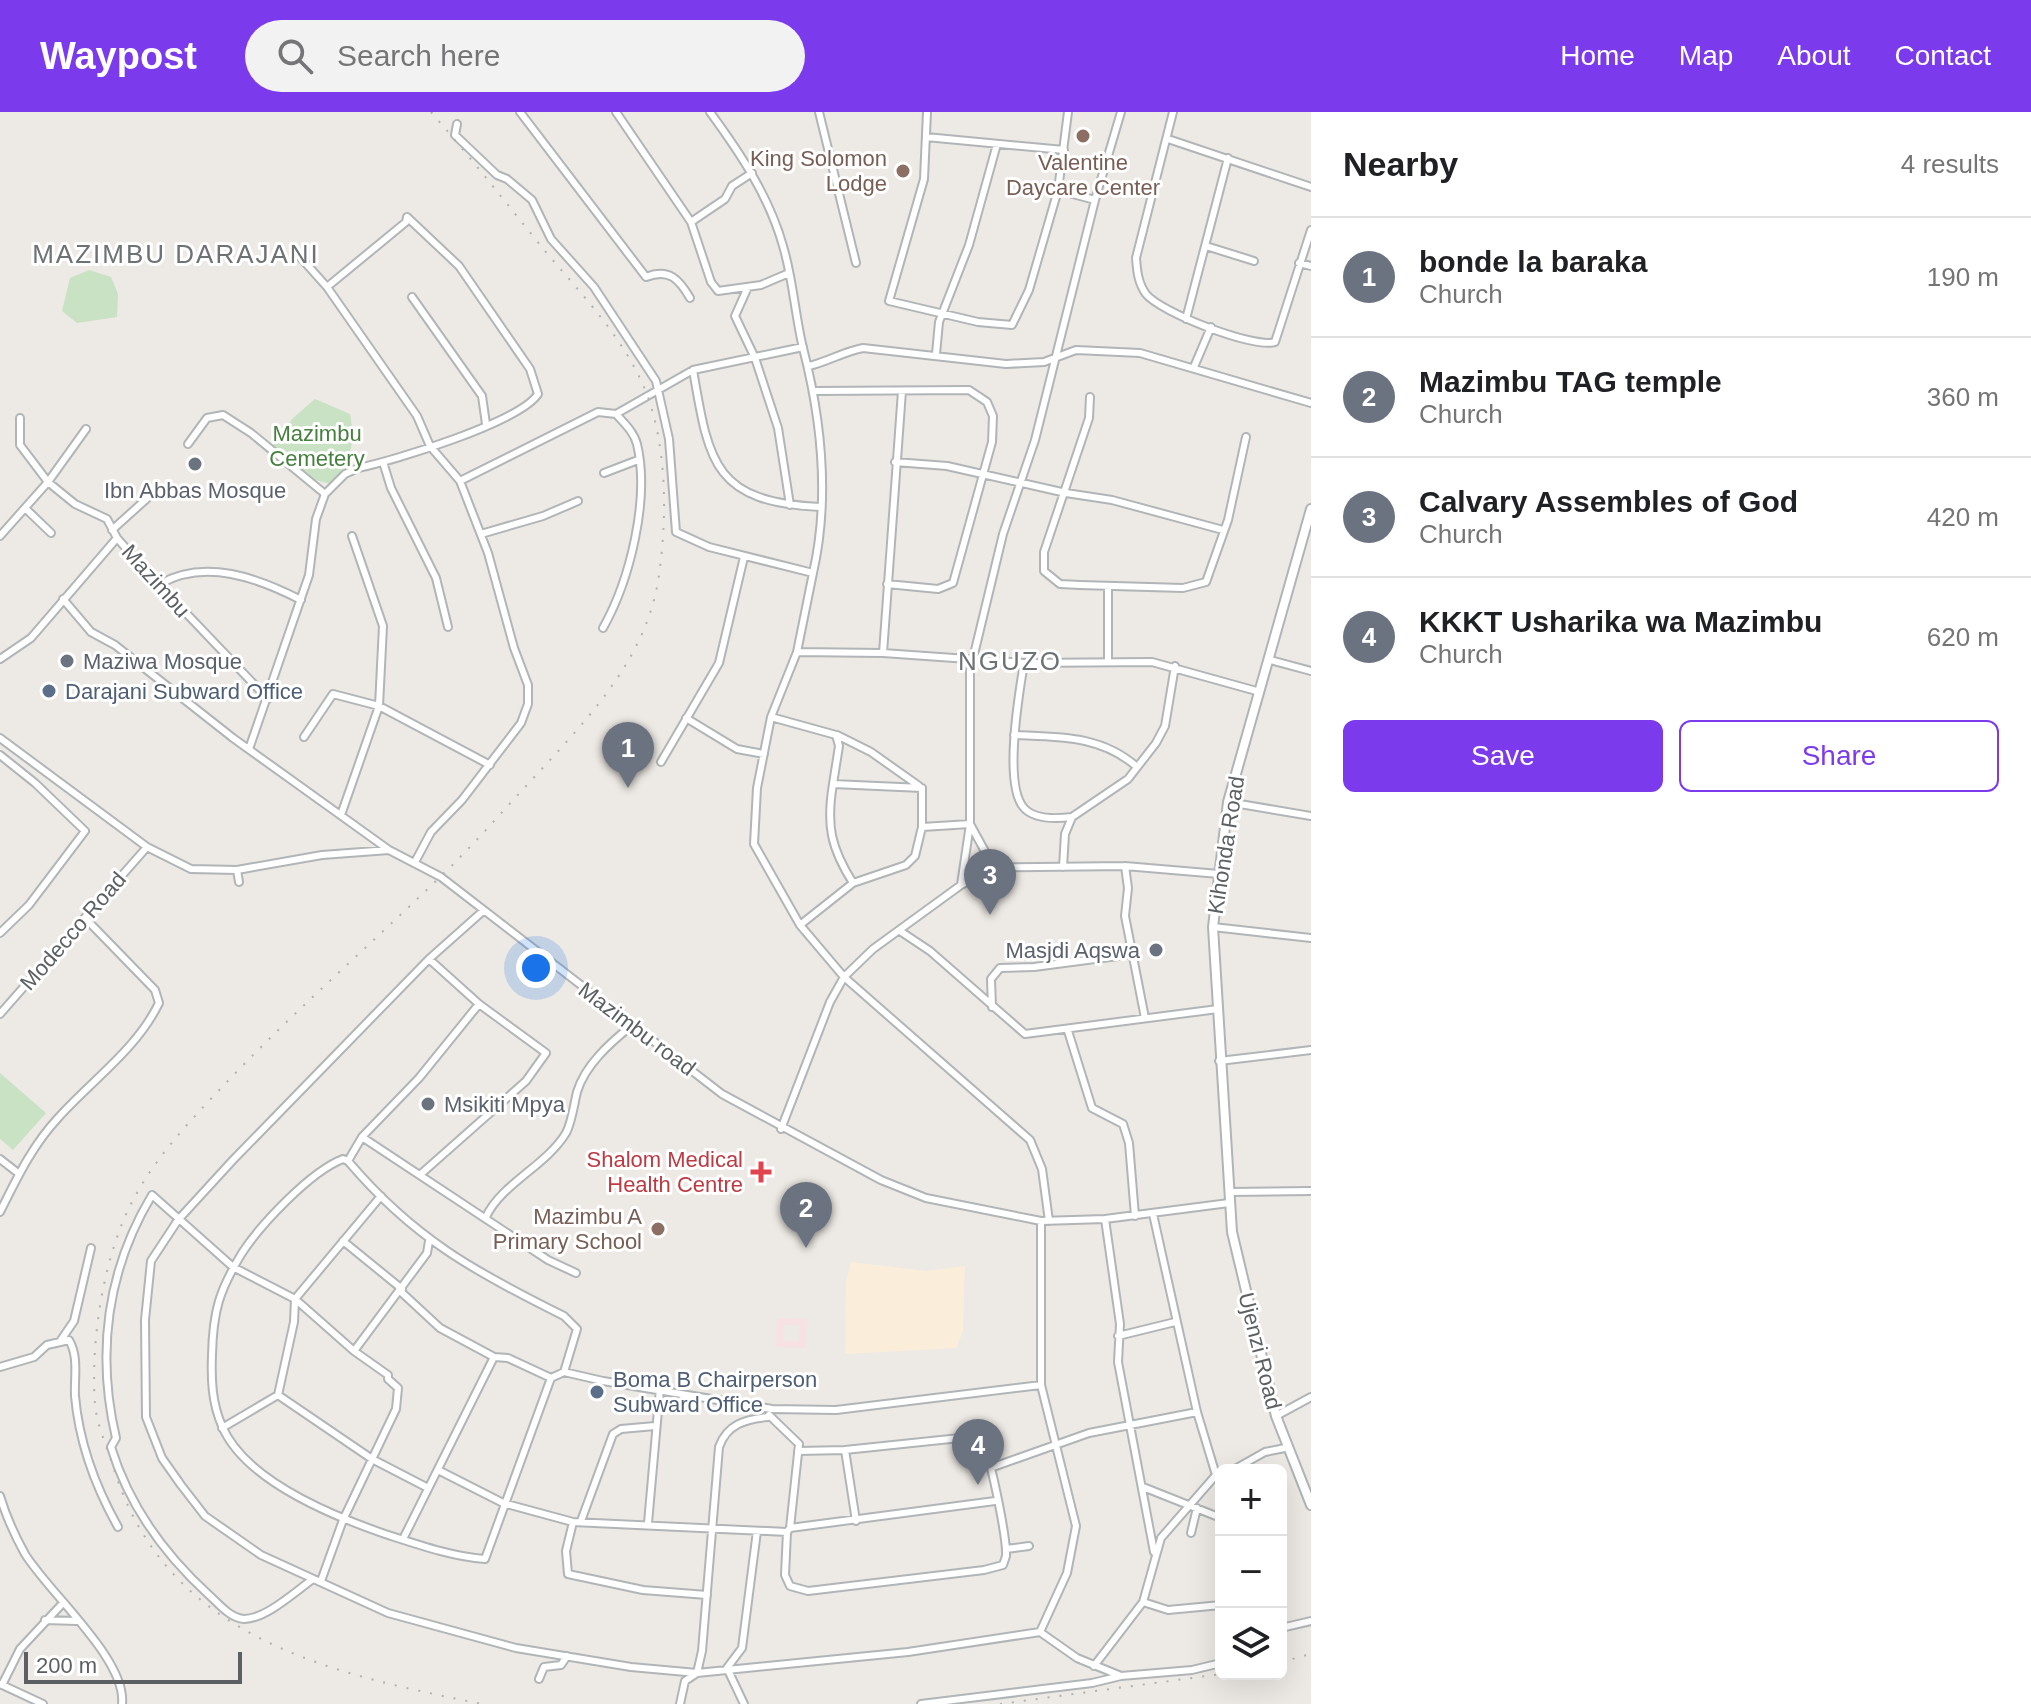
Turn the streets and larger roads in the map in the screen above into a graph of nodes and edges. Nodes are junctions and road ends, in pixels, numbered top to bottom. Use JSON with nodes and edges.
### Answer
{"nodes":[{"id":1,"x":520,"y":112,"type":"edge"},
{"id":2,"x":616,"y":112,"type":"edge"},
{"id":3,"x":710,"y":112,"type":"edge"},
{"id":4,"x":819,"y":112,"type":"edge"},
{"id":5,"x":927,"y":112,"type":"edge"},
{"id":6,"x":1068,"y":112,"type":"edge"},
{"id":7,"x":1121,"y":112,"type":"edge"},
{"id":8,"x":1173,"y":112,"type":"edge"},
{"id":9,"x":457,"y":124,"type":"dead end"},
{"id":10,"x":926,"y":137,"type":"junction"},
{"id":11,"x":1168,"y":139,"type":"junction"},
{"id":12,"x":997,"y":144,"type":"junction"},
{"id":13,"x":1064,"y":150,"type":"junction"},
{"id":14,"x":1228,"y":158,"type":"junction"},
{"id":15,"x":752,"y":173,"type":"junction"},
{"id":16,"x":1311,"y":187,"type":"edge"},
{"id":17,"x":1058,"y":190,"type":"junction"},
{"id":18,"x":1095,"y":200,"type":"junction"},
{"id":19,"x":691,"y":222,"type":"junction"},
{"id":20,"x":1311,"y":230,"type":"edge"},
{"id":21,"x":1206,"y":246,"type":"junction"},
{"id":22,"x":294,"y":250,"type":"dead end"},
{"id":23,"x":1254,"y":261,"type":"dead end"},
{"id":24,"x":856,"y":263,"type":"dead end"},
{"id":25,"x":1299,"y":263,"type":"junction"},
{"id":26,"x":1311,"y":266,"type":"edge"},
{"id":27,"x":789,"y":273,"type":"junction"},
{"id":28,"x":327,"y":287,"type":"junction"},
{"id":29,"x":748,"y":287,"type":"junction"},
{"id":30,"x":412,"y":297,"type":"dead end"},
{"id":31,"x":690,"y":298,"type":"dead end"},
{"id":32,"x":944,"y":314,"type":"junction"},
{"id":33,"x":1186,"y":319,"type":"junction"},
{"id":34,"x":1211,"y":327,"type":"junction"},
{"id":35,"x":1060,"y":339,"type":"junction"},
{"id":36,"x":803,"y":347,"type":"junction"},
{"id":37,"x":1076,"y":350,"type":"junction"},
{"id":38,"x":936,"y":354,"type":"junction"},
{"id":39,"x":1055,"y":357,"type":"junction"},
{"id":40,"x":755,"y":358,"type":"junction"},
{"id":41,"x":809,"y":366,"type":"junction"},
{"id":42,"x":1194,"y":367,"type":"junction"},
{"id":43,"x":693,"y":370,"type":"junction"},
{"id":44,"x":659,"y":388,"type":"junction"},
{"id":45,"x":815,"y":391,"type":"junction"},
{"id":46,"x":902,"y":391,"type":"junction"},
{"id":47,"x":1090,"y":397,"type":"dead end"},
{"id":48,"x":1311,"y":403,"type":"edge"},
{"id":49,"x":616,"y":414,"type":"junction"},
{"id":50,"x":20,"y":418,"type":"dead end"},
{"id":51,"x":486,"y":424,"type":"junction"},
{"id":52,"x":86,"y":429,"type":"dead end"},
{"id":53,"x":1246,"y":437,"type":"dead end"},
{"id":54,"x":188,"y":444,"type":"dead end"},
{"id":55,"x":430,"y":446,"type":"junction"},
{"id":56,"x":638,"y":460,"type":"junction"},
{"id":57,"x":383,"y":462,"type":"junction"},
{"id":58,"x":895,"y":462,"type":"junction"},
{"id":59,"x":604,"y":473,"type":"dead end"},
{"id":60,"x":984,"y":476,"type":"junction"},
{"id":61,"x":460,"y":481,"type":"junction"},
{"id":62,"x":48,"y":482,"type":"junction"},
{"id":63,"x":1018,"y":483,"type":"junction"},
{"id":64,"x":153,"y":493,"type":"dead end"},
{"id":65,"x":1066,"y":493,"type":"junction"},
{"id":66,"x":325,"y":494,"type":"junction"},
{"id":67,"x":578,"y":501,"type":"dead end"},
{"id":68,"x":790,"y":505,"type":"junction"},
{"id":69,"x":821,"y":507,"type":"junction"},
{"id":70,"x":25,"y":508,"type":"junction"},
{"id":71,"x":1311,"y":509,"type":"edge"},
{"id":72,"x":112,"y":530,"type":"junction"},
{"id":73,"x":1223,"y":530,"type":"junction"},
{"id":74,"x":51,"y":533,"type":"dead end"},
{"id":75,"x":481,"y":534,"type":"junction"},
{"id":76,"x":0,"y":536,"type":"edge"},
{"id":77,"x":352,"y":536,"type":"dead end"},
{"id":78,"x":117,"y":538,"type":"junction"},
{"id":79,"x":744,"y":557,"type":"junction"},
{"id":80,"x":813,"y":573,"type":"junction"},
{"id":81,"x":160,"y":584,"type":"junction"},
{"id":82,"x":887,"y":584,"type":"junction"},
{"id":83,"x":1108,"y":586,"type":"junction"},
{"id":84,"x":63,"y":599,"type":"junction"},
{"id":85,"x":301,"y":600,"type":"junction"},
{"id":86,"x":448,"y":627,"type":"dead end"},
{"id":87,"x":603,"y":628,"type":"dead end"},
{"id":88,"x":797,"y":652,"type":"junction"},
{"id":89,"x":883,"y":653,"type":"junction"},
{"id":90,"x":0,"y":659,"type":"edge"},
{"id":91,"x":1108,"y":660,"type":"junction"},
{"id":92,"x":1270,"y":660,"type":"junction"},
{"id":93,"x":973,"y":661,"type":"junction"},
{"id":94,"x":1024,"y":663,"type":"junction"},
{"id":95,"x":1175,"y":666,"type":"junction"},
{"id":96,"x":1311,"y":671,"type":"edge"},
{"id":97,"x":1260,"y":692,"type":"junction"},
{"id":98,"x":268,"y":699,"type":"junction"},
{"id":99,"x":379,"y":706,"type":"junction"},
{"id":100,"x":771,"y":717,"type":"junction"},
{"id":101,"x":686,"y":718,"type":"junction"},
{"id":102,"x":836,"y":735,"type":"junction"},
{"id":103,"x":1014,"y":735,"type":"junction"},
{"id":104,"x":304,"y":737,"type":"dead end"},
{"id":105,"x":0,"y":738,"type":"edge"},
{"id":106,"x":249,"y":749,"type":"junction"},
{"id":107,"x":764,"y":754,"type":"junction"},
{"id":108,"x":0,"y":755,"type":"edge"},
{"id":109,"x":661,"y":762,"type":"dead end"},
{"id":110,"x":490,"y":765,"type":"junction"},
{"id":111,"x":1137,"y":767,"type":"junction"},
{"id":112,"x":833,"y":784,"type":"junction"},
{"id":113,"x":922,"y":788,"type":"junction"},
{"id":114,"x":1228,"y":802,"type":"junction"},
{"id":115,"x":342,"y":812,"type":"junction"},
{"id":116,"x":1311,"y":816,"type":"edge"},
{"id":117,"x":1072,"y":817,"type":"junction"},
{"id":118,"x":970,"y":824,"type":"junction"},
{"id":119,"x":922,"y":827,"type":"junction"},
{"id":120,"x":147,"y":847,"type":"junction"},
{"id":121,"x":389,"y":850,"type":"junction"},
{"id":122,"x":415,"y":862,"type":"junction"},
{"id":123,"x":1125,"y":866,"type":"junction"},
{"id":124,"x":1063,"y":867,"type":"junction"},
{"id":125,"x":966,"y":868,"type":"junction"},
{"id":126,"x":994,"y":868,"type":"junction"},
{"id":127,"x":237,"y":870,"type":"junction"},
{"id":128,"x":1219,"y":874,"type":"junction"},
{"id":129,"x":239,"y":882,"type":"dead end"},
{"id":130,"x":853,"y":883,"type":"junction"},
{"id":131,"x":961,"y":885,"type":"junction"},
{"id":132,"x":483,"y":911,"type":"junction"},
{"id":133,"x":85,"y":918,"type":"junction"},
{"id":134,"x":800,"y":925,"type":"junction"},
{"id":135,"x":1213,"y":927,"type":"junction"},
{"id":136,"x":900,"y":931,"type":"junction"},
{"id":137,"x":0,"y":933,"type":"edge"},
{"id":138,"x":1311,"y":938,"type":"edge"},
{"id":139,"x":1133,"y":954,"type":"junction"},
{"id":140,"x":429,"y":959,"type":"junction"},
{"id":141,"x":844,"y":977,"type":"junction"},
{"id":142,"x":479,"y":1004,"type":"junction"},
{"id":143,"x":992,"y":1007,"type":"junction"},
{"id":144,"x":1218,"y":1009,"type":"junction"},
{"id":145,"x":0,"y":1014,"type":"edge"},
{"id":146,"x":1145,"y":1018,"type":"junction"},
{"id":147,"x":631,"y":1026,"type":"junction"},
{"id":148,"x":1068,"y":1031,"type":"junction"},
{"id":149,"x":1311,"y":1050,"type":"edge"},
{"id":150,"x":1219,"y":1061,"type":"junction"},
{"id":151,"x":781,"y":1129,"type":"junction"},
{"id":152,"x":362,"y":1137,"type":"junction"},
{"id":153,"x":0,"y":1159,"type":"edge"},
{"id":154,"x":348,"y":1161,"type":"junction"},
{"id":155,"x":18,"y":1173,"type":"junction"},
{"id":156,"x":422,"y":1173,"type":"junction"},
{"id":157,"x":1311,"y":1191,"type":"edge"},
{"id":158,"x":1229,"y":1192,"type":"junction"},
{"id":159,"x":381,"y":1196,"type":"junction"},
{"id":160,"x":1229,"y":1203,"type":"junction"},
{"id":161,"x":0,"y":1212,"type":"edge"},
{"id":162,"x":1153,"y":1214,"type":"junction"},
{"id":163,"x":1135,"y":1216,"type":"junction"},
{"id":164,"x":486,"y":1217,"type":"junction"},
{"id":165,"x":1105,"y":1219,"type":"junction"},
{"id":166,"x":178,"y":1220,"type":"junction"},
{"id":167,"x":1045,"y":1221,"type":"junction"},
{"id":168,"x":427,"y":1239,"type":"junction"},
{"id":169,"x":343,"y":1241,"type":"junction"},
{"id":170,"x":91,"y":1248,"type":"dead end"},
{"id":171,"x":233,"y":1267,"type":"junction"},
{"id":172,"x":576,"y":1273,"type":"dead end"},
{"id":173,"x":400,"y":1290,"type":"junction"},
{"id":174,"x":295,"y":1299,"type":"junction"},
{"id":175,"x":1175,"y":1322,"type":"junction"},
{"id":176,"x":1118,"y":1336,"type":"junction"},
{"id":177,"x":61,"y":1340,"type":"junction"},
{"id":178,"x":354,"y":1351,"type":"junction"},
{"id":179,"x":494,"y":1357,"type":"junction"},
{"id":180,"x":0,"y":1367,"type":"edge"},
{"id":181,"x":564,"y":1372,"type":"junction"},
{"id":182,"x":551,"y":1378,"type":"junction"},
{"id":183,"x":1041,"y":1385,"type":"junction"},
{"id":184,"x":660,"y":1388,"type":"junction"},
{"id":185,"x":278,"y":1395,"type":"junction"},
{"id":186,"x":1311,"y":1397,"type":"edge"},
{"id":187,"x":738,"y":1404,"type":"junction"},
{"id":188,"x":754,"y":1406,"type":"junction"},
{"id":189,"x":772,"y":1409,"type":"junction"},
{"id":190,"x":1197,"y":1412,"type":"junction"},
{"id":191,"x":1276,"y":1416,"type":"junction"},
{"id":192,"x":768,"y":1417,"type":"junction"},
{"id":193,"x":746,"y":1419,"type":"junction"},
{"id":194,"x":1132,"y":1425,"type":"junction"},
{"id":195,"x":655,"y":1426,"type":"junction"},
{"id":196,"x":222,"y":1428,"type":"junction"},
{"id":197,"x":1057,"y":1445,"type":"junction"},
{"id":198,"x":1285,"y":1448,"type":"junction"},
{"id":199,"x":845,"y":1450,"type":"junction"},
{"id":200,"x":798,"y":1451,"type":"junction"},
{"id":201,"x":372,"y":1459,"type":"junction"},
{"id":202,"x":1244,"y":1464,"type":"edge"},
{"id":203,"x":1215,"y":1465,"type":"edge"},
{"id":204,"x":993,"y":1467,"type":"junction"},
{"id":205,"x":438,"y":1470,"type":"junction"},
{"id":206,"x":1215,"y":1481,"type":"edge"},
{"id":207,"x":1143,"y":1487,"type":"junction"},
{"id":208,"x":428,"y":1488,"type":"junction"},
{"id":209,"x":0,"y":1496,"type":"edge"},
{"id":210,"x":995,"y":1501,"type":"junction"},
{"id":211,"x":503,"y":1503,"type":"junction"},
{"id":212,"x":1311,"y":1505,"type":"edge"},
{"id":213,"x":1187,"y":1506,"type":"junction"},
{"id":214,"x":1197,"y":1508,"type":"junction"},
{"id":215,"x":2,"y":1514,"type":"edge"},
{"id":216,"x":1215,"y":1516,"type":"edge"},
{"id":217,"x":343,"y":1520,"type":"junction"},
{"id":218,"x":581,"y":1521,"type":"junction"},
{"id":219,"x":856,"y":1521,"type":"junction"},
{"id":220,"x":573,"y":1522,"type":"junction"},
{"id":221,"x":648,"y":1523,"type":"junction"},
{"id":222,"x":118,"y":1527,"type":"dead end"},
{"id":223,"x":710,"y":1529,"type":"junction"},
{"id":224,"x":788,"y":1530,"type":"junction"},
{"id":225,"x":757,"y":1531,"type":"junction"},
{"id":226,"x":1191,"y":1533,"type":"dead end"},
{"id":227,"x":403,"y":1539,"type":"junction"},
{"id":228,"x":1029,"y":1546,"type":"dead end"},
{"id":229,"x":1006,"y":1549,"type":"junction"},
{"id":230,"x":1155,"y":1560,"type":"junction"},
{"id":231,"x":317,"y":1580,"type":"junction"},
{"id":232,"x":707,"y":1595,"type":"junction"},
{"id":233,"x":1143,"y":1602,"type":"junction"},
{"id":234,"x":63,"y":1603,"type":"junction"},
{"id":235,"x":1215,"y":1606,"type":"edge"},
{"id":236,"x":45,"y":1620,"type":"junction"},
{"id":237,"x":77,"y":1621,"type":"junction"},
{"id":238,"x":1311,"y":1621,"type":"edge"},
{"id":239,"x":1287,"y":1627,"type":"edge"},
{"id":240,"x":1040,"y":1632,"type":"junction"},
{"id":241,"x":567,"y":1656,"type":"junction"},
{"id":242,"x":1215,"y":1664,"type":"edge"},
{"id":243,"x":1094,"y":1666,"type":"junction"},
{"id":244,"x":727,"y":1668,"type":"junction"},
{"id":245,"x":697,"y":1673,"type":"junction"},
{"id":246,"x":1121,"y":1676,"type":"junction"},
{"id":247,"x":539,"y":1679,"type":"dead end"},
{"id":248,"x":1,"y":1684,"type":"edge"},
{"id":249,"x":43,"y":1704,"type":"edge"},
{"id":250,"x":122,"y":1704,"type":"edge"},
{"id":251,"x":680,"y":1704,"type":"edge"},
{"id":252,"x":744,"y":1704,"type":"edge"},
{"id":253,"x":921,"y":1704,"type":"edge"}],
"edges":[{"from":1,"to":31,"type":"street"},
{"from":2,"to":19,"type":"street"},
{"from":3,"to":15,"type":"street"},
{"from":4,"to":24,"type":"street"},
{"from":5,"to":10,"type":"street"},
{"from":6,"to":13,"type":"street"},
{"from":7,"to":18,"type":"street"},
{"from":8,"to":11,"type":"street"},
{"from":9,"to":44,"type":"street"},
{"from":10,"to":12,"type":"street"},
{"from":10,"to":32,"type":"street"},
{"from":11,"to":14,"type":"street"},
{"from":11,"to":33,"type":"street"},
{"from":12,"to":13,"type":"street"},
{"from":12,"to":32,"type":"street"},
{"from":13,"to":17,"type":"street"},
{"from":14,"to":16,"type":"street"},
{"from":14,"to":21,"type":"street"},
{"from":15,"to":19,"type":"street"},
{"from":15,"to":27,"type":"street"},
{"from":17,"to":18,"type":"street"},
{"from":17,"to":32,"type":"street"},
{"from":18,"to":35,"type":"street"},
{"from":19,"to":29,"type":"street"},
{"from":20,"to":25,"type":"street"},
{"from":21,"to":23,"type":"street"},
{"from":21,"to":33,"type":"street"},
{"from":22,"to":28,"type":"street"},
{"from":25,"to":26,"type":"street"},
{"from":25,"to":34,"type":"street"},
{"from":27,"to":29,"type":"street"},
{"from":27,"to":36,"type":"street"},
{"from":28,"to":51,"type":"street"},
{"from":28,"to":55,"type":"street"},
{"from":29,"to":40,"type":"street"},
{"from":30,"to":51,"type":"street"},
{"from":32,"to":38,"type":"street"},
{"from":33,"to":34,"type":"street"},
{"from":34,"to":42,"type":"street"},
{"from":35,"to":37,"type":"street"},
{"from":35,"to":39,"type":"street"},
{"from":36,"to":40,"type":"street"},
{"from":36,"to":41,"type":"street"},
{"from":37,"to":39,"type":"street"},
{"from":37,"to":42,"type":"street"},
{"from":38,"to":39,"type":"street"},
{"from":38,"to":41,"type":"street"},
{"from":39,"to":63,"type":"street"},
{"from":40,"to":43,"type":"street"},
{"from":40,"to":68,"type":"street"},
{"from":41,"to":45,"type":"street"},
{"from":42,"to":48,"type":"street"},
{"from":43,"to":44,"type":"street"},
{"from":43,"to":68,"type":"street"},
{"from":44,"to":49,"type":"street"},
{"from":44,"to":79,"type":"street"},
{"from":45,"to":46,"type":"street"},
{"from":45,"to":69,"type":"street"},
{"from":46,"to":58,"type":"street"},
{"from":46,"to":60,"type":"street"},
{"from":47,"to":65,"type":"street"},
{"from":49,"to":56,"type":"street"},
{"from":49,"to":61,"type":"street"},
{"from":50,"to":62,"type":"street"},
{"from":51,"to":55,"type":"street"},
{"from":52,"to":62,"type":"street"},
{"from":53,"to":73,"type":"street"},
{"from":54,"to":66,"type":"street"},
{"from":55,"to":57,"type":"street"},
{"from":55,"to":61,"type":"street"},
{"from":56,"to":59,"type":"street"},
{"from":56,"to":87,"type":"street"},
{"from":57,"to":66,"type":"street"},
{"from":57,"to":86,"type":"street"},
{"from":58,"to":60,"type":"street"},
{"from":58,"to":82,"type":"street"},
{"from":60,"to":63,"type":"street"},
{"from":60,"to":82,"type":"street"},
{"from":61,"to":75,"type":"street"},
{"from":62,"to":70,"type":"street"},
{"from":62,"to":72,"type":"street"},
{"from":63,"to":65,"type":"street"},
{"from":63,"to":93,"type":"street"},
{"from":64,"to":72,"type":"street"},
{"from":65,"to":73,"type":"street"},
{"from":65,"to":83,"type":"street"},
{"from":66,"to":85,"type":"street"},
{"from":67,"to":75,"type":"street"},
{"from":68,"to":69,"type":"street"},
{"from":69,"to":80,"type":"street"},
{"from":70,"to":74,"type":"street"},
{"from":70,"to":76,"type":"street"},
{"from":71,"to":92,"type":"street","name":"Kihonda Road"},
{"from":72,"to":78,"type":"street","name":"Mazimbu"},
{"from":73,"to":83,"type":"street"},
{"from":75,"to":110,"type":"street"},
{"from":77,"to":99,"type":"street"},
{"from":78,"to":81,"type":"street","name":"Mazimbu"},
{"from":78,"to":84,"type":"street"},
{"from":79,"to":80,"type":"street"},
{"from":79,"to":101,"type":"street"},
{"from":80,"to":88,"type":"street"},
{"from":81,"to":85,"type":"street"},
{"from":81,"to":98,"type":"street","name":"Mazimbu"},
{"from":82,"to":89,"type":"street"},
{"from":83,"to":91,"type":"street"},
{"from":84,"to":90,"type":"street"},
{"from":84,"to":106,"type":"street"},
{"from":85,"to":98,"type":"street"},
{"from":88,"to":89,"type":"street"},
{"from":88,"to":100,"type":"street"},
{"from":89,"to":93,"type":"street"},
{"from":91,"to":94,"type":"street"},
{"from":91,"to":95,"type":"street"},
{"from":92,"to":96,"type":"street"},
{"from":92,"to":97,"type":"street","name":"Kihonda Road"},
{"from":93,"to":94,"type":"street"},
{"from":93,"to":118,"type":"street"},
{"from":94,"to":103,"type":"street"},
{"from":95,"to":97,"type":"street"},
{"from":95,"to":111,"type":"street"},
{"from":97,"to":114,"type":"street","name":"Kihonda Road"},
{"from":98,"to":106,"type":"street"},
{"from":99,"to":104,"type":"street"},
{"from":99,"to":110,"type":"street"},
{"from":99,"to":115,"type":"street"},
{"from":100,"to":102,"type":"street"},
{"from":100,"to":107,"type":"street"},
{"from":101,"to":107,"type":"street"},
{"from":101,"to":109,"type":"street"},
{"from":102,"to":112,"type":"street"},
{"from":102,"to":113,"type":"street"},
{"from":103,"to":111,"type":"street"},
{"from":103,"to":117,"type":"street"},
{"from":105,"to":120,"type":"street","name":"Mazimbu road"},
{"from":106,"to":115,"type":"street"},
{"from":107,"to":134,"type":"street"},
{"from":108,"to":137,"type":"street"},
{"from":110,"to":122,"type":"street"},
{"from":111,"to":117,"type":"street"},
{"from":112,"to":113,"type":"street"},
{"from":112,"to":130,"type":"street"},
{"from":113,"to":119,"type":"street"},
{"from":114,"to":116,"type":"street"},
{"from":114,"to":128,"type":"street","name":"Kihonda Road"},
{"from":115,"to":121,"type":"street"},
{"from":117,"to":124,"type":"street"},
{"from":118,"to":119,"type":"street"},
{"from":118,"to":125,"type":"street"},
{"from":118,"to":126,"type":"street"},
{"from":119,"to":130,"type":"street"},
{"from":120,"to":127,"type":"street","name":"Mazimbu road"},
{"from":120,"to":133,"type":"street","name":"Modecco Road"},
{"from":121,"to":122,"type":"street","name":"Mazimbu road"},
{"from":121,"to":127,"type":"street","name":"Mazimbu road"},
{"from":122,"to":132,"type":"street","name":"Mazimbu road"},
{"from":123,"to":124,"type":"street"},
{"from":123,"to":128,"type":"street"},
{"from":123,"to":139,"type":"street"},
{"from":124,"to":126,"type":"street"},
{"from":125,"to":126,"type":"street"},
{"from":125,"to":131,"type":"street"},
{"from":126,"to":131,"type":"street"},
{"from":127,"to":129,"type":"street"},
{"from":128,"to":135,"type":"street","name":"Kihonda Road"},
{"from":130,"to":134,"type":"street"},
{"from":131,"to":136,"type":"street"},
{"from":132,"to":140,"type":"street"},
{"from":132,"to":147,"type":"street","name":"Mazimbu road"},
{"from":133,"to":145,"type":"street","name":"Modecco Road"},
{"from":133,"to":155,"type":"street"},
{"from":134,"to":141,"type":"street"},
{"from":135,"to":138,"type":"street"},
{"from":135,"to":144,"type":"street","name":"Kihonda Road"},
{"from":136,"to":141,"type":"street"},
{"from":136,"to":143,"type":"street"},
{"from":139,"to":143,"type":"street"},
{"from":139,"to":146,"type":"street"},
{"from":140,"to":142,"type":"street"},
{"from":140,"to":166,"type":"street"},
{"from":141,"to":151,"type":"street"},
{"from":141,"to":167,"type":"street"},
{"from":142,"to":152,"type":"street"},
{"from":142,"to":156,"type":"street"},
{"from":143,"to":148,"type":"street"},
{"from":144,"to":146,"type":"street"},
{"from":144,"to":150,"type":"street","name":"Kihonda Road"},
{"from":146,"to":148,"type":"street"},
{"from":147,"to":151,"type":"street","name":"Mazimbu road"},
{"from":147,"to":164,"type":"street"},
{"from":148,"to":163,"type":"street"},
{"from":149,"to":150,"type":"street"},
{"from":150,"to":158,"type":"street","name":"Kihonda Road"},
{"from":151,"to":167,"type":"street","name":"Mazimbu road"},
{"from":152,"to":154,"type":"street"},
{"from":152,"to":156,"type":"street"},
{"from":153,"to":155,"type":"street"},
{"from":154,"to":159,"type":"street"},
{"from":154,"to":171,"type":"street"},
{"from":155,"to":161,"type":"street"},
{"from":156,"to":164,"type":"street"},
{"from":157,"to":158,"type":"street"},
{"from":158,"to":160,"type":"street","name":"Ujenzi Road"},
{"from":159,"to":168,"type":"street"},
{"from":159,"to":169,"type":"street"},
{"from":160,"to":162,"type":"street","name":"Mazimbu road"},
{"from":160,"to":191,"type":"street","name":"Ujenzi Road"},
{"from":162,"to":163,"type":"street","name":"Mazimbu road"},
{"from":162,"to":175,"type":"street"},
{"from":163,"to":165,"type":"street","name":"Mazimbu road"},
{"from":164,"to":172,"type":"street"},
{"from":165,"to":167,"type":"street","name":"Mazimbu road"},
{"from":165,"to":176,"type":"street"},
{"from":166,"to":171,"type":"street"},
{"from":166,"to":231,"type":"street"},
{"from":166,"to":231,"type":"street"},
{"from":167,"to":183,"type":"street"},
{"from":168,"to":173,"type":"street"},
{"from":168,"to":181,"type":"street"},
{"from":169,"to":173,"type":"street"},
{"from":169,"to":174,"type":"street"},
{"from":170,"to":177,"type":"street"},
{"from":171,"to":174,"type":"street"},
{"from":171,"to":196,"type":"street"},
{"from":173,"to":178,"type":"street"},
{"from":173,"to":179,"type":"street"},
{"from":174,"to":178,"type":"street"},
{"from":174,"to":185,"type":"street"},
{"from":175,"to":176,"type":"street"},
{"from":175,"to":190,"type":"street"},
{"from":176,"to":194,"type":"street"},
{"from":177,"to":180,"type":"street"},
{"from":177,"to":222,"type":"street"},
{"from":178,"to":201,"type":"street"},
{"from":179,"to":182,"type":"street"},
{"from":179,"to":205,"type":"street"},
{"from":181,"to":182,"type":"street"},
{"from":181,"to":184,"type":"street"},
{"from":182,"to":211,"type":"street"},
{"from":183,"to":189,"type":"street"},
{"from":183,"to":197,"type":"street"},
{"from":184,"to":187,"type":"street"},
{"from":184,"to":195,"type":"street"},
{"from":185,"to":196,"type":"street"},
{"from":185,"to":201,"type":"street"},
{"from":186,"to":191,"type":"street"},
{"from":187,"to":188,"type":"street"},
{"from":187,"to":193,"type":"street"},
{"from":188,"to":189,"type":"street"},
{"from":188,"to":193,"type":"street"},
{"from":189,"to":192,"type":"street"},
{"from":190,"to":194,"type":"street"},
{"from":190,"to":203,"type":"street"},
{"from":191,"to":198,"type":"street","name":"Ujenzi Road"},
{"from":192,"to":193,"type":"street"},
{"from":192,"to":200,"type":"street"},
{"from":193,"to":223,"type":"street"},
{"from":194,"to":197,"type":"street"},
{"from":194,"to":207,"type":"street"},
{"from":195,"to":218,"type":"street"},
{"from":195,"to":221,"type":"street"},
{"from":196,"to":217,"type":"street"},
{"from":197,"to":204,"type":"street"},
{"from":197,"to":240,"type":"street"},
{"from":198,"to":202,"type":"street"},
{"from":198,"to":212,"type":"street","name":"Ujenzi Road"},
{"from":199,"to":200,"type":"street"},
{"from":199,"to":204,"type":"street"},
{"from":199,"to":219,"type":"street"},
{"from":200,"to":224,"type":"street"},
{"from":201,"to":208,"type":"street"},
{"from":201,"to":217,"type":"street"},
{"from":204,"to":210,"type":"street"},
{"from":205,"to":208,"type":"street"},
{"from":205,"to":211,"type":"street"},
{"from":206,"to":213,"type":"street"},
{"from":207,"to":213,"type":"street"},
{"from":207,"to":230,"type":"street"},
{"from":208,"to":227,"type":"street"},
{"from":209,"to":215,"type":"street"},
{"from":210,"to":219,"type":"street"},
{"from":210,"to":229,"type":"street"},
{"from":211,"to":220,"type":"street"},
{"from":211,"to":227,"type":"street"},
{"from":213,"to":214,"type":"street"},
{"from":213,"to":230,"type":"street"},
{"from":214,"to":216,"type":"street"},
{"from":214,"to":226,"type":"street"},
{"from":215,"to":234,"type":"street"},
{"from":217,"to":227,"type":"street"},
{"from":217,"to":231,"type":"street"},
{"from":218,"to":220,"type":"street"},
{"from":218,"to":221,"type":"street"},
{"from":219,"to":224,"type":"street"},
{"from":220,"to":232,"type":"street"},
{"from":221,"to":223,"type":"street"},
{"from":223,"to":225,"type":"street"},
{"from":223,"to":232,"type":"street"},
{"from":224,"to":225,"type":"street"},
{"from":224,"to":229,"type":"street"},
{"from":225,"to":244,"type":"street"},
{"from":228,"to":229,"type":"street"},
{"from":230,"to":233,"type":"street"},
{"from":231,"to":241,"type":"street"},
{"from":232,"to":245,"type":"street"},
{"from":233,"to":235,"type":"street"},
{"from":233,"to":243,"type":"street"},
{"from":234,"to":236,"type":"street"},
{"from":234,"to":237,"type":"street"},
{"from":236,"to":237,"type":"street"},
{"from":236,"to":248,"type":"street"},
{"from":237,"to":250,"type":"street"},
{"from":238,"to":239,"type":"street"},
{"from":240,"to":243,"type":"street"},
{"from":240,"to":244,"type":"street"},
{"from":241,"to":245,"type":"street"},
{"from":241,"to":247,"type":"street"},
{"from":242,"to":246,"type":"street"},
{"from":243,"to":246,"type":"street"},
{"from":244,"to":245,"type":"street"},
{"from":244,"to":252,"type":"street"},
{"from":245,"to":251,"type":"street"},
{"from":246,"to":253,"type":"street"},
{"from":248,"to":249,"type":"street"}]}
